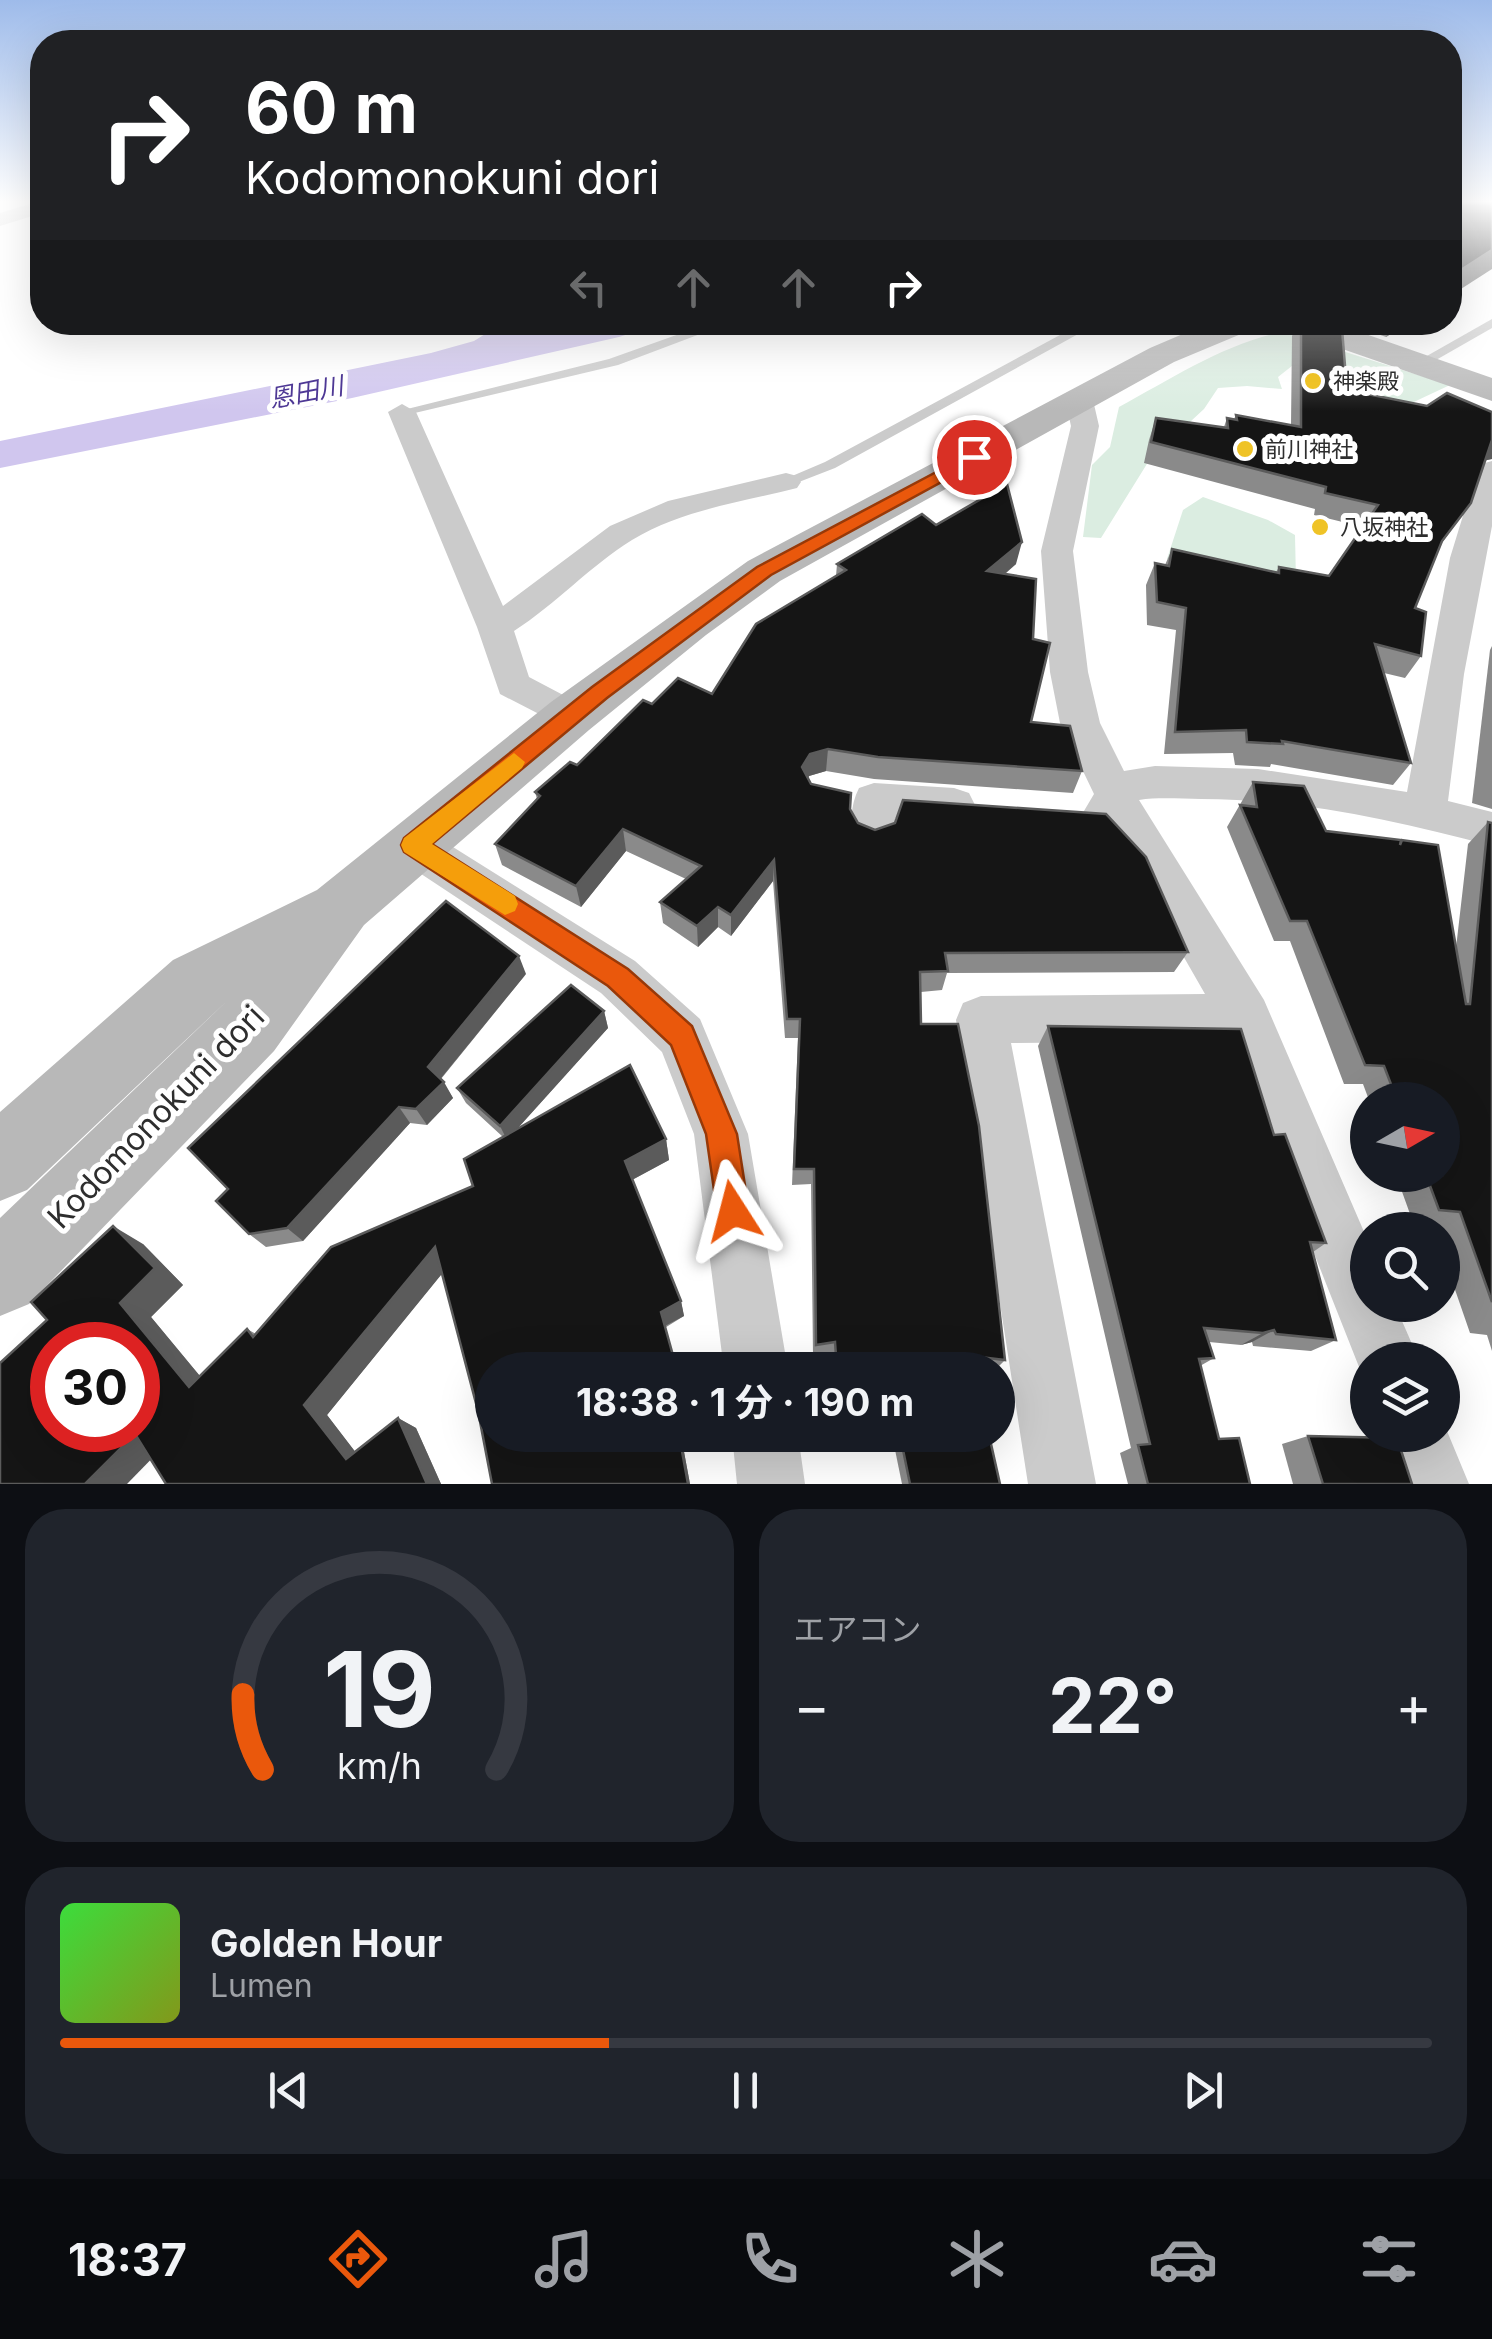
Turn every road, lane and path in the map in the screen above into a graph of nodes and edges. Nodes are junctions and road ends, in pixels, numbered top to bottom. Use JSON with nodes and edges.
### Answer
{"nodes":[{"id":1,"x":1492,"y":323,"type":"edge"},
{"id":2,"x":689,"y":335,"type":"edge"},
{"id":3,"x":1070,"y":335,"type":"edge"},
{"id":4,"x":1208,"y":335,"type":"edge"},
{"id":5,"x":1333,"y":335,"type":"edge"},
{"id":6,"x":1417,"y":365,"type":"junction"},
{"id":7,"x":1492,"y":390,"type":"edge"},
{"id":8,"x":1078,"y":400,"type":"junction"},
{"id":9,"x":402,"y":412,"type":"joint"},
{"id":10,"x":1492,"y":470,"type":"edge"},
{"id":11,"x":786,"y":482,"type":"joint"},
{"id":12,"x":495,"y":627,"type":"junction"},
{"id":13,"x":570,"y":716,"type":"junction"},
{"id":14,"x":1114,"y":794,"type":"junction"},
{"id":15,"x":863,"y":808,"type":"dead end"},
{"id":16,"x":989,"y":808,"type":"edge"},
{"id":17,"x":1425,"y":812,"type":"junction"},
{"id":18,"x":1065,"y":813,"type":"edge"},
{"id":19,"x":1492,"y":829,"type":"edge"},
{"id":20,"x":413,"y":845,"type":"junction"},
{"id":21,"x":342,"y":906,"type":"junction"},
{"id":22,"x":1246,"y":1017,"type":"junction"},
{"id":23,"x":0,"y":1162,"type":"edge"},
{"id":24,"x":0,"y":1274,"type":"edge"},
{"id":25,"x":1379,"y":1342,"type":"edge"},
{"id":26,"x":753,"y":1352,"type":"edge"},
{"id":27,"x":767,"y":1452,"type":"edge"},
{"id":28,"x":1423,"y":1452,"type":"edge"},
{"id":29,"x":771,"y":1484,"type":"edge"},
{"id":30,"x":1062,"y":1484,"type":"edge"},
{"id":31,"x":1435,"y":1484,"type":"edge"}],
"edges":[{"from":1,"to":6,"type":"lane"},
{"from":2,"to":9,"type":"lane"},
{"from":3,"to":11,"type":"lane"},
{"from":4,"to":8,"type":"main road","name":"Kodomonokuni dori"},
{"from":5,"to":6,"type":"main road"},
{"from":6,"to":7,"type":"main road"},
{"from":8,"to":13,"type":"main road","name":"Kodomonokuni dori"},
{"from":8,"to":14,"type":"street"},
{"from":9,"to":12,"type":"street"},
{"from":10,"to":17,"type":"street"},
{"from":11,"to":12,"type":"street"},
{"from":12,"to":13,"type":"street"},
{"from":13,"to":20,"type":"main road","name":"Kodomonokuni dori"},
{"from":14,"to":17,"type":"street"},
{"from":14,"to":18,"type":"street"},
{"from":14,"to":22,"type":"street"},
{"from":15,"to":16,"type":"street"},
{"from":17,"to":19,"type":"street"},
{"from":20,"to":21,"type":"main road","name":"Kodomonokuni dori"},
{"from":20,"to":26,"type":"street"},
{"from":21,"to":23,"type":"main road","name":"Kodomonokuni dori"},
{"from":21,"to":24,"type":"main road","name":"Kodomonokuni dori"},
{"from":22,"to":25,"type":"street"},
{"from":22,"to":30,"type":"street"},
{"from":27,"to":29,"type":"street"},
{"from":28,"to":31,"type":"street"}]}
